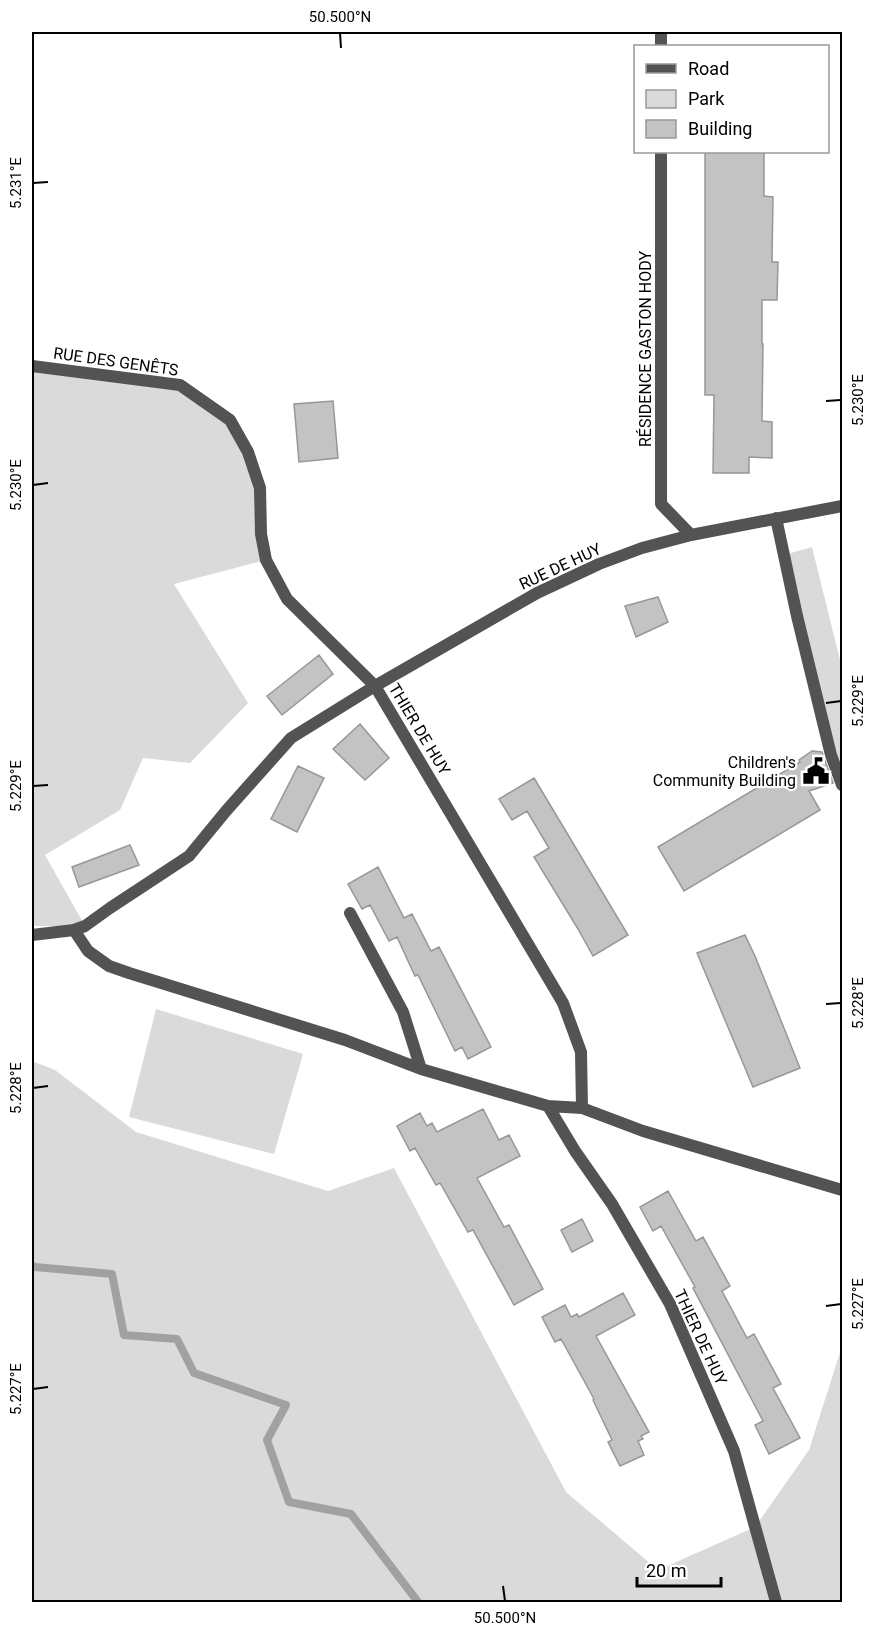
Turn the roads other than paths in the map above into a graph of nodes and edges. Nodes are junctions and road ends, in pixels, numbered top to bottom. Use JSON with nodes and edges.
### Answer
{"nodes":[{"id":1,"x":661,"y":153,"type":"edge"},
{"id":2,"x":32,"y":366,"type":"edge"},
{"id":3,"x":843,"y":506,"type":"edge"},
{"id":4,"x":776,"y":518,"type":"junction"},
{"id":5,"x":691,"y":535,"type":"junction"},
{"id":6,"x":375,"y":686,"type":"junction"},
{"id":7,"x":843,"y":785,"type":"edge"},
{"id":8,"x":350,"y":913,"type":"dead end"},
{"id":9,"x":74,"y":930,"type":"junction"},
{"id":10,"x":32,"y":934,"type":"edge"},
{"id":11,"x":421,"y":1069,"type":"junction"},
{"id":12,"x":548,"y":1106,"type":"junction"},
{"id":13,"x":582,"y":1108,"type":"junction"},
{"id":14,"x":843,"y":1190,"type":"edge"},
{"id":15,"x":776,"y":1602,"type":"edge"}],
"edges":[{"from":1,"to":5,"type":"street","name":"RÉSIDENCE GASTON HODY"},
{"from":2,"to":6,"type":"street","name":"RUE DES GENÊTS"},
{"from":3,"to":4,"type":"street","name":"RUE DE HUY"},
{"from":4,"to":5,"type":"street","name":"RUE DE HUY"},
{"from":4,"to":7,"type":"street"},
{"from":5,"to":6,"type":"street","name":"RUE DE HUY"},
{"from":6,"to":9,"type":"street","name":"THIER DE HUY"},
{"from":6,"to":13,"type":"street","name":"THIER DE HUY"},
{"from":8,"to":11,"type":"street"},
{"from":9,"to":10,"type":"street","name":"THIER DE HUY"},
{"from":9,"to":11,"type":"street"},
{"from":11,"to":12,"type":"street"},
{"from":12,"to":13,"type":"street"},
{"from":12,"to":15,"type":"street","name":"THIER DE HUY"},
{"from":13,"to":14,"type":"street"}]}
